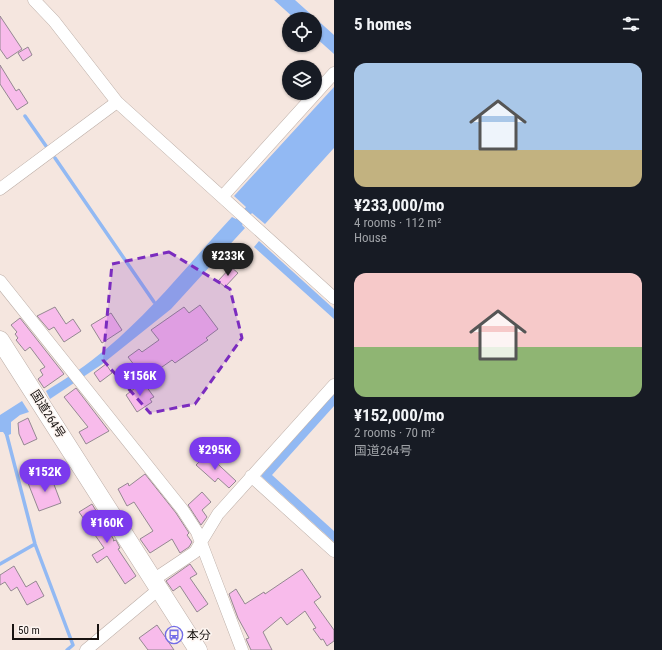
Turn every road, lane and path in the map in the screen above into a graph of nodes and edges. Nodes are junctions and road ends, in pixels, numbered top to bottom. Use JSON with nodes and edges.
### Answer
{"nodes":[{"id":1,"x":34,"y":0,"type":"edge"},
{"id":2,"x":334,"y":73,"type":"edge"},
{"id":3,"x":117,"y":102,"type":"junction"},
{"id":4,"x":0,"y":189,"type":"edge"},
{"id":5,"x":222,"y":197,"type":"junction"},
{"id":6,"x":0,"y":281,"type":"edge"},
{"id":7,"x":334,"y":298,"type":"edge"},
{"id":8,"x":0,"y":340,"type":"edge"},
{"id":9,"x":334,"y":385,"type":"edge"},
{"id":10,"x":252,"y":476,"type":"junction"},
{"id":11,"x":201,"y":542,"type":"junction"},
{"id":12,"x":334,"y":551,"type":"edge"},
{"id":13,"x":156,"y":584,"type":"junction"},
{"id":14,"x":89,"y":649,"type":"edge"},
{"id":15,"x":198,"y":650,"type":"edge"},
{"id":16,"x":242,"y":650,"type":"edge"}],
"edges":[{"from":1,"to":3,"type":"street"},
{"from":2,"to":5,"type":"street"},
{"from":3,"to":4,"type":"street"},
{"from":3,"to":5,"type":"street"},
{"from":5,"to":7,"type":"street"},
{"from":6,"to":11,"type":"street"},
{"from":8,"to":13,"type":"highway","name":"国道264号"},
{"from":9,"to":10,"type":"street"},
{"from":10,"to":11,"type":"street"},
{"from":10,"to":12,"type":"street"},
{"from":11,"to":13,"type":"street"},
{"from":11,"to":16,"type":"street"},
{"from":13,"to":14,"type":"street"},
{"from":13,"to":15,"type":"highway","name":"国道264号"}]}
